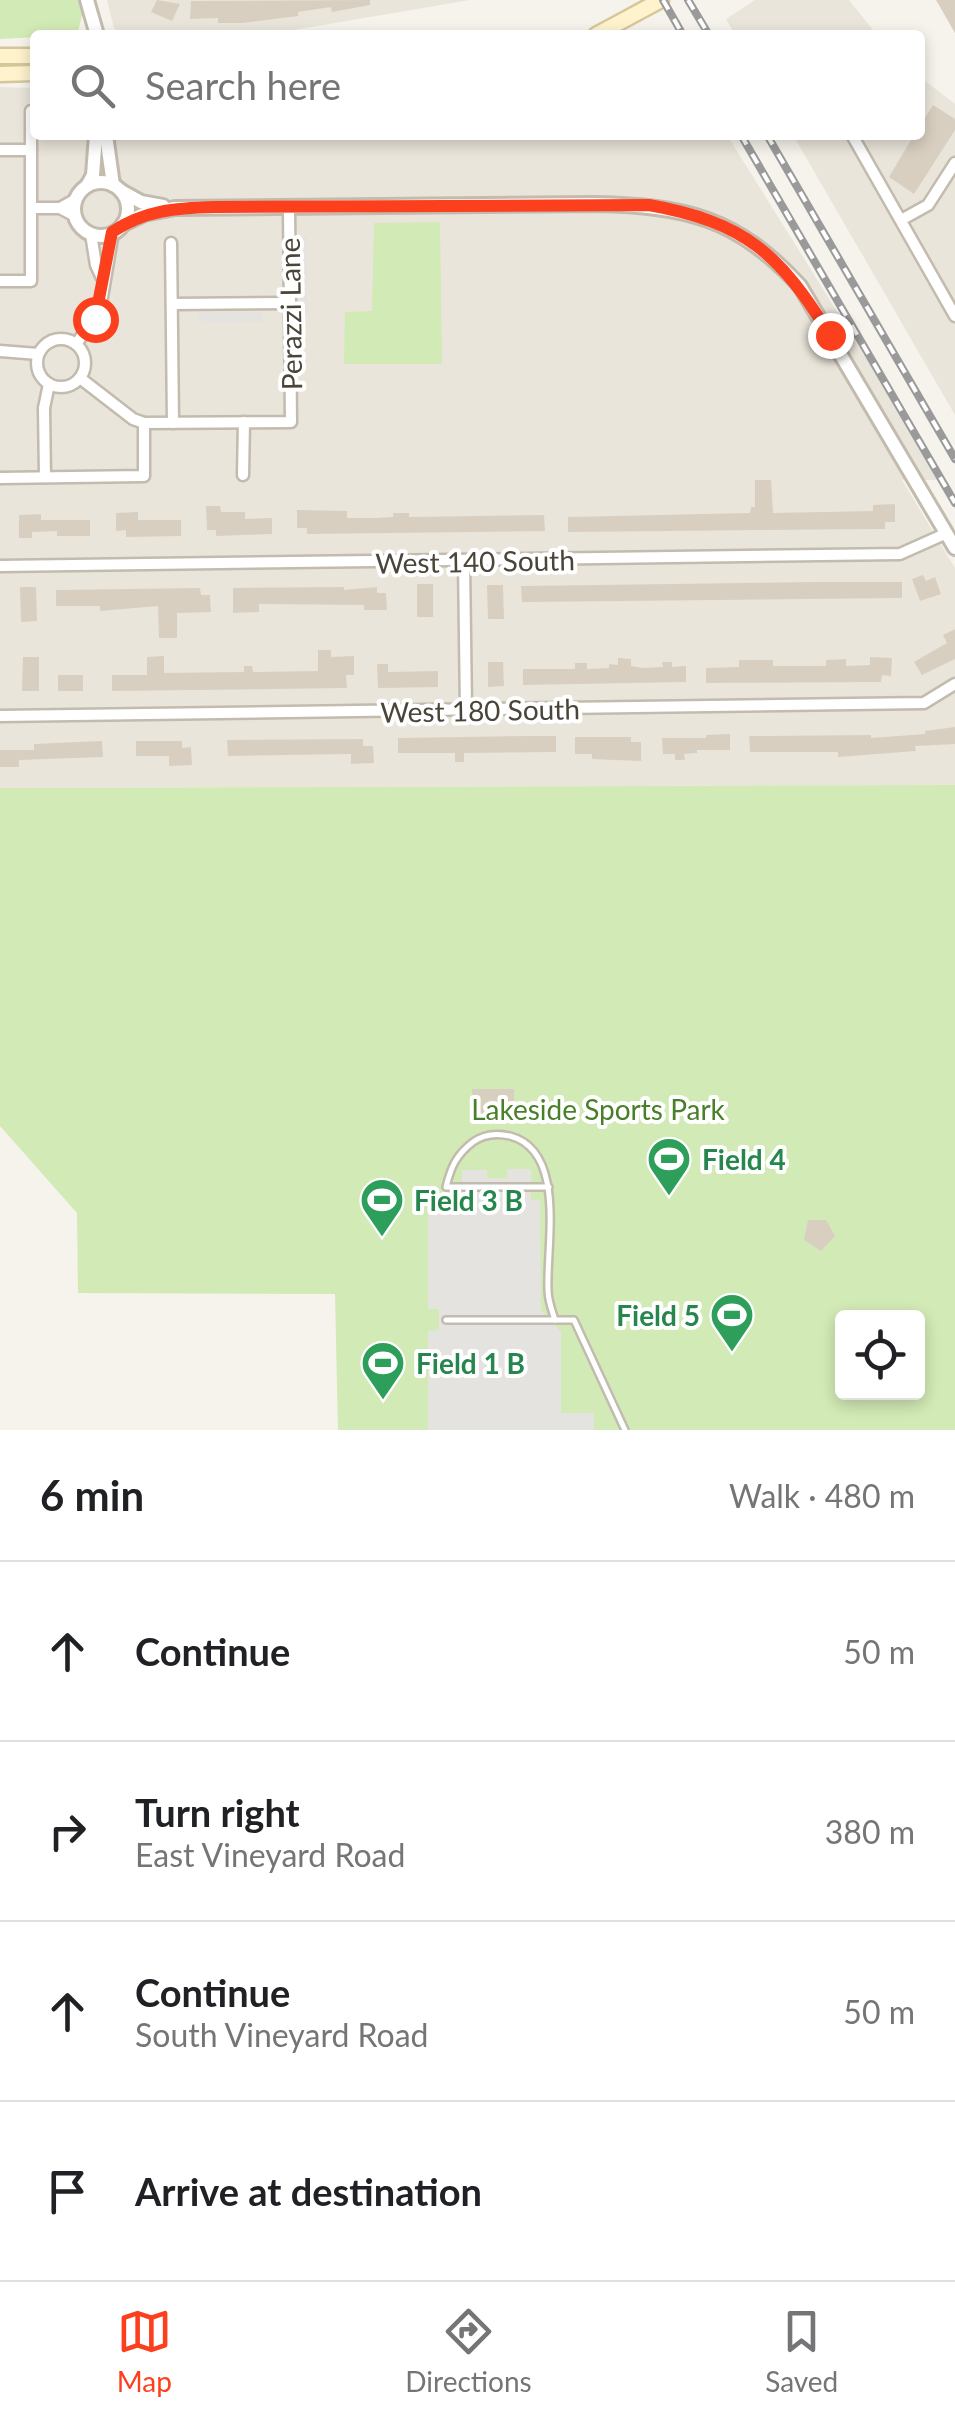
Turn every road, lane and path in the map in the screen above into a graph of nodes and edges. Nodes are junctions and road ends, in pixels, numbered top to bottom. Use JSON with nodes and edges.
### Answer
{"nodes":[{"id":1,"x":87,"y":0,"type":"edge"},
{"id":2,"x":661,"y":0,"type":"edge"},
{"id":3,"x":95,"y":30,"type":"edge"},
{"id":4,"x":606,"y":30,"type":"edge"},
{"id":5,"x":0,"y":56,"type":"edge"},
{"id":6,"x":30,"y":56,"type":"edge"},
{"id":7,"x":0,"y":74,"type":"edge"},
{"id":8,"x":30,"y":74,"type":"edge"},
{"id":9,"x":31,"y":140,"type":"edge"},
{"id":10,"x":96,"y":140,"type":"edge"},
{"id":11,"x":107,"y":140,"type":"edge"},
{"id":12,"x":855,"y":140,"type":"edge"},
{"id":13,"x":0,"y":150,"type":"edge"},
{"id":14,"x":31,"y":150,"type":"junction"},
{"id":15,"x":955,"y":163,"type":"edge"},
{"id":16,"x":951,"y":179,"type":"edge"},
{"id":17,"x":87,"y":186,"type":"junction"},
{"id":18,"x":117,"y":188,"type":"junction"},
{"id":19,"x":76,"y":199,"type":"junction"},
{"id":20,"x":289,"y":206,"type":"junction"},
{"id":21,"x":31,"y":208,"type":"junction"},
{"id":22,"x":60,"y":208,"type":"junction"},
{"id":23,"x":175,"y":208,"type":"junction"},
{"id":24,"x":75,"y":216,"type":"junction"},
{"id":25,"x":901,"y":220,"type":"junction"},
{"id":26,"x":118,"y":228,"type":"junction"},
{"id":27,"x":91,"y":234,"type":"junction"},
{"id":28,"x":172,"y":242,"type":"dead end"},
{"id":29,"x":102,"y":279,"type":"junction"},
{"id":30,"x":0,"y":281,"type":"edge"},
{"id":31,"x":290,"y":303,"type":"junction"},
{"id":32,"x":172,"y":304,"type":"junction"},
{"id":33,"x":955,"y":316,"type":"edge"},
{"id":34,"x":76,"y":343,"type":"junction"},
{"id":35,"x":0,"y":352,"type":"edge"},
{"id":36,"x":38,"y":354,"type":"junction"},
{"id":37,"x":80,"y":378,"type":"junction"},
{"id":38,"x":49,"y":384,"type":"junction"},
{"id":39,"x":244,"y":422,"type":"junction"},
{"id":40,"x":144,"y":423,"type":"junction"},
{"id":41,"x":173,"y":423,"type":"junction"},
{"id":42,"x":243,"y":475,"type":"dead end"},
{"id":43,"x":0,"y":478,"type":"edge"},
{"id":44,"x":46,"y":478,"type":"junction"},
{"id":45,"x":947,"y":533,"type":"junction"},
{"id":46,"x":955,"y":548,"type":"edge"},
{"id":47,"x":464,"y":562,"type":"junction"},
{"id":48,"x":0,"y":566,"type":"edge"},
{"id":49,"x":955,"y":684,"type":"edge"},
{"id":50,"x":466,"y":710,"type":"junction"},
{"id":51,"x":0,"y":716,"type":"edge"},
{"id":52,"x":549,"y":1187,"type":"junction"},
{"id":53,"x":446,"y":1320,"type":"dead end"},
{"id":54,"x":556,"y":1320,"type":"junction"},
{"id":55,"x":625,"y":1430,"type":"edge"}],
"edges":[{"from":1,"to":3,"type":"street"},
{"from":2,"to":4,"type":"main road"},
{"from":5,"to":6,"type":"main road"},
{"from":7,"to":8,"type":"main road"},
{"from":9,"to":14,"type":"street"},
{"from":10,"to":17,"type":"street"},
{"from":11,"to":18,"type":"street"},
{"from":12,"to":25,"type":"street"},
{"from":13,"to":14,"type":"street"},
{"from":14,"to":21,"type":"street"},
{"from":15,"to":16,"type":"street"},
{"from":16,"to":25,"type":"street"},
{"from":17,"to":18,"type":"street"},
{"from":17,"to":19,"type":"street"},
{"from":18,"to":23,"type":"street"},
{"from":18,"to":26,"type":"street"},
{"from":19,"to":22,"type":"street"},
{"from":19,"to":24,"type":"street"},
{"from":20,"to":23,"type":"street"},
{"from":20,"to":31,"type":"street","name":"Perazzi Lane"},
{"from":20,"to":45,"type":"street"},
{"from":21,"to":22,"type":"street"},
{"from":21,"to":30,"type":"street"},
{"from":22,"to":24,"type":"street"},
{"from":23,"to":26,"type":"street"},
{"from":24,"to":27,"type":"street"},
{"from":25,"to":33,"type":"street"},
{"from":26,"to":27,"type":"street"},
{"from":26,"to":29,"type":"street"},
{"from":27,"to":29,"type":"street"},
{"from":28,"to":32,"type":"street"},
{"from":29,"to":34,"type":"street"},
{"from":31,"to":32,"type":"street"},
{"from":31,"to":39,"type":"street","name":"Perazzi Lane"},
{"from":32,"to":41,"type":"street"},
{"from":34,"to":36,"type":"street"},
{"from":34,"to":37,"type":"street"},
{"from":35,"to":36,"type":"street"},
{"from":36,"to":38,"type":"street"},
{"from":37,"to":38,"type":"street"},
{"from":37,"to":40,"type":"street"},
{"from":38,"to":44,"type":"street"},
{"from":39,"to":41,"type":"street"},
{"from":39,"to":42,"type":"street"},
{"from":40,"to":41,"type":"street"},
{"from":40,"to":44,"type":"street"},
{"from":43,"to":44,"type":"street"},
{"from":45,"to":46,"type":"street"},
{"from":45,"to":47,"type":"street","name":"West 140 South"},
{"from":47,"to":48,"type":"street","name":"West 140 South"},
{"from":47,"to":50,"type":"street"},
{"from":49,"to":50,"type":"street","name":"West 180 South"},
{"from":50,"to":51,"type":"street","name":"West 180 South"},
{"from":52,"to":52,"type":"lane"},
{"from":52,"to":54,"type":"lane"},
{"from":53,"to":54,"type":"lane"},
{"from":54,"to":55,"type":"lane"}]}
